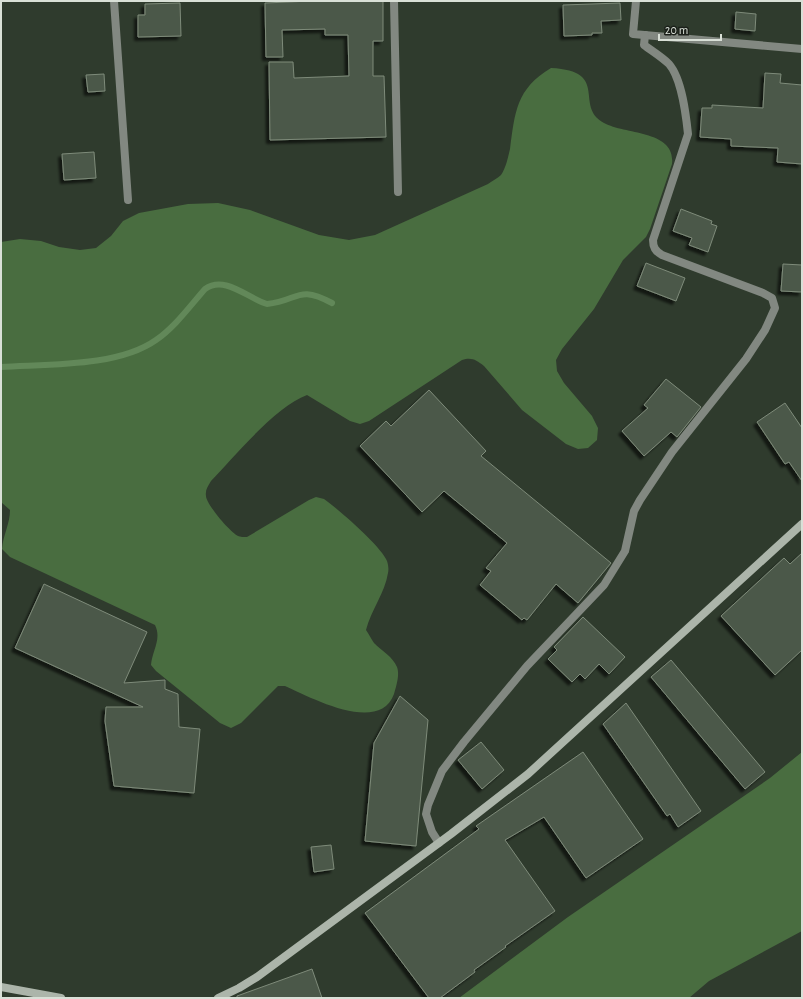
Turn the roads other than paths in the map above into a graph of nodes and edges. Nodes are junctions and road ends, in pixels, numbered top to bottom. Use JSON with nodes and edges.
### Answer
{"nodes":[{"id":1,"x":114,"y":1,"type":"edge"},
{"id":2,"x":394,"y":1,"type":"edge"},
{"id":3,"x":636,"y":1,"type":"edge"},
{"id":4,"x":645,"y":35,"type":"junction"},
{"id":5,"x":802,"y":49,"type":"edge"},
{"id":6,"x":398,"y":192,"type":"dead end"},
{"id":7,"x":128,"y":200,"type":"dead end"},
{"id":8,"x":802,"y":524,"type":"edge"},
{"id":9,"x":439,"y":843,"type":"junction"},
{"id":10,"x":1,"y":987,"type":"edge"},
{"id":11,"x":61,"y":998,"type":"edge"},
{"id":12,"x":218,"y":998,"type":"edge"}],
"edges":[{"from":1,"to":7,"type":"street"},
{"from":2,"to":6,"type":"street"},
{"from":3,"to":4,"type":"street"},
{"from":4,"to":5,"type":"street"},
{"from":4,"to":9,"type":"street"},
{"from":8,"to":9,"type":"street"},
{"from":9,"to":12,"type":"street"},
{"from":10,"to":11,"type":"street"}]}
